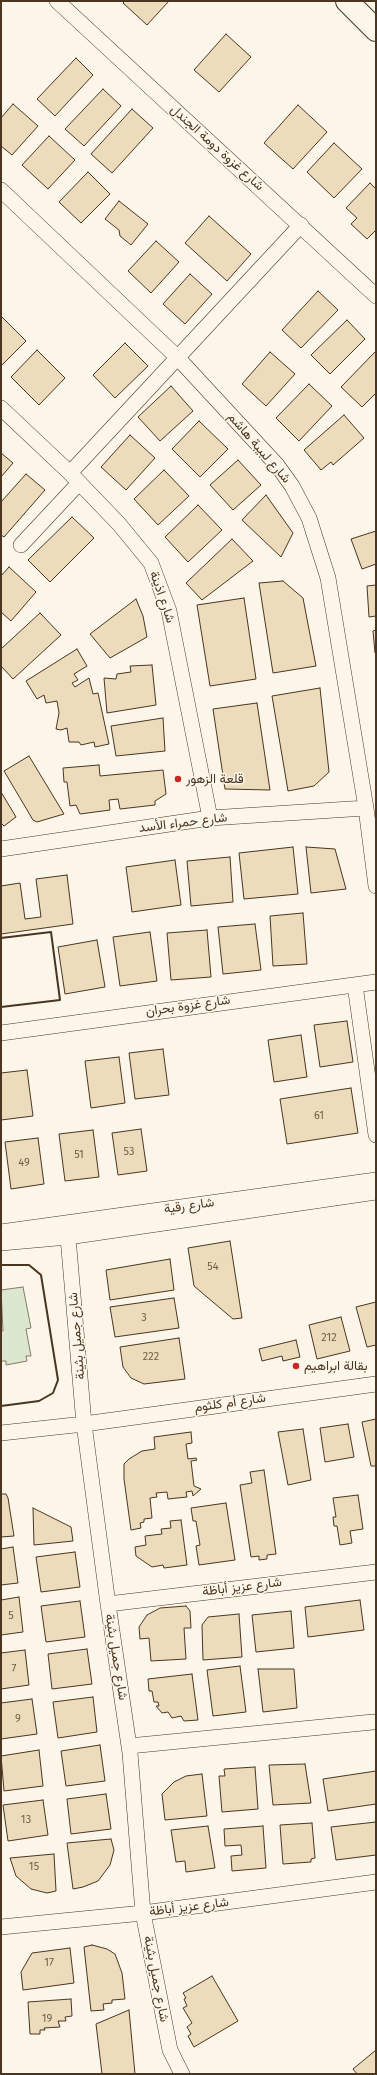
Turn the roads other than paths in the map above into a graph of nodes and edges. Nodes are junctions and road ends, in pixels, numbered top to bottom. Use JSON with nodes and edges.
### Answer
{"nodes":[{"id":1,"x":57,"y":1,"type":"edge"},
{"id":2,"x":347,"y":1,"type":"edge"},
{"id":3,"x":376,"y":30,"type":"edge"},
{"id":4,"x":1,"y":190,"type":"edge"},
{"id":5,"x":301,"y":225,"type":"junction"},
{"id":6,"x":376,"y":296,"type":"edge"},
{"id":7,"x":177,"y":357,"type":"junction"},
{"id":8,"x":1,"y":408,"type":"edge"},
{"id":9,"x":75,"y":478,"type":"junction"},
{"id":10,"x":20,"y":545,"type":"dead end"},
{"id":11,"x":366,"y":808,"type":"junction"},
{"id":12,"x":210,"y":818,"type":"junction"},
{"id":13,"x":1,"y":849,"type":"edge"},
{"id":14,"x":376,"y":886,"type":"edge"},
{"id":15,"x":376,"y":982,"type":"edge"},
{"id":16,"x":355,"y":985,"type":"junction"},
{"id":17,"x":1,"y":1033,"type":"edge"},
{"id":18,"x":376,"y":1135,"type":"edge"},
{"id":19,"x":376,"y":1180,"type":"edge"},
{"id":20,"x":376,"y":1192,"type":"edge"},
{"id":21,"x":1,"y":1232,"type":"edge"},
{"id":22,"x":68,"y":1236,"type":"junction"},
{"id":23,"x":1,"y":1243,"type":"edge"},
{"id":24,"x":376,"y":1384,"type":"edge"},
{"id":25,"x":84,"y":1424,"type":"junction"},
{"id":26,"x":1,"y":1433,"type":"edge"},
{"id":27,"x":376,"y":1572,"type":"edge"},
{"id":28,"x":108,"y":1604,"type":"junction"},
{"id":29,"x":373,"y":1722,"type":"dead end"},
{"id":30,"x":129,"y":1746,"type":"junction"},
{"id":31,"x":376,"y":1882,"type":"edge"},
{"id":32,"x":144,"y":1913,"type":"junction"},
{"id":33,"x":1,"y":1927,"type":"edge"},
{"id":34,"x":182,"y":2074,"type":"edge"}],
"edges":[{"from":1,"to":5,"type":"street","name":"شارع غزوة دومة الجندل"},
{"from":2,"to":3,"type":"highway"},
{"from":4,"to":7,"type":"street","name":"شارع لبيبة هاشم"},
{"from":5,"to":6,"type":"street","name":"شارع غزوة دومة الجندل"},
{"from":5,"to":7,"type":"street"},
{"from":7,"to":9,"type":"street"},
{"from":7,"to":11,"type":"street","name":"شارع لبيبة هاشم"},
{"from":8,"to":9,"type":"street","name":"شارع اذينة"},
{"from":9,"to":10,"type":"street"},
{"from":9,"to":12,"type":"street","name":"شارع اذينة"},
{"from":11,"to":12,"type":"street","name":"شارع حمراء الأسد"},
{"from":11,"to":14,"type":"street","name":"شارع لبيبة هاشم"},
{"from":12,"to":13,"type":"street","name":"شارع حمراء الأسد"},
{"from":15,"to":16,"type":"street","name":"شارع غزوة بحران"},
{"from":16,"to":17,"type":"street","name":"شارع غزوة بحران"},
{"from":16,"to":18,"type":"street"},
{"from":19,"to":21,"type":"street","name":"شارع رقية"},
{"from":20,"to":22,"type":"street","name":"شارع رقية"},
{"from":22,"to":23,"type":"street","name":"شارع رقية"},
{"from":22,"to":25,"type":"street","name":"شارع جميل بثينة"},
{"from":24,"to":25,"type":"street","name":"شارع أم كلثوم"},
{"from":25,"to":26,"type":"street","name":"شارع أم كلثوم"},
{"from":25,"to":28,"type":"street","name":"شارع جميل بثينة"},
{"from":27,"to":28,"type":"street","name":"شارع عزيز أباظة"},
{"from":28,"to":30,"type":"street","name":"شارع جميل بثينة"},
{"from":29,"to":30,"type":"street"},
{"from":30,"to":32,"type":"street","name":"شارع جميل بثينة"},
{"from":31,"to":32,"type":"street","name":"شارع عزيز أباظة"},
{"from":32,"to":33,"type":"street","name":"شارع عزيز أباظة"},
{"from":32,"to":34,"type":"street","name":"شارع جميل بثينة"}]}
